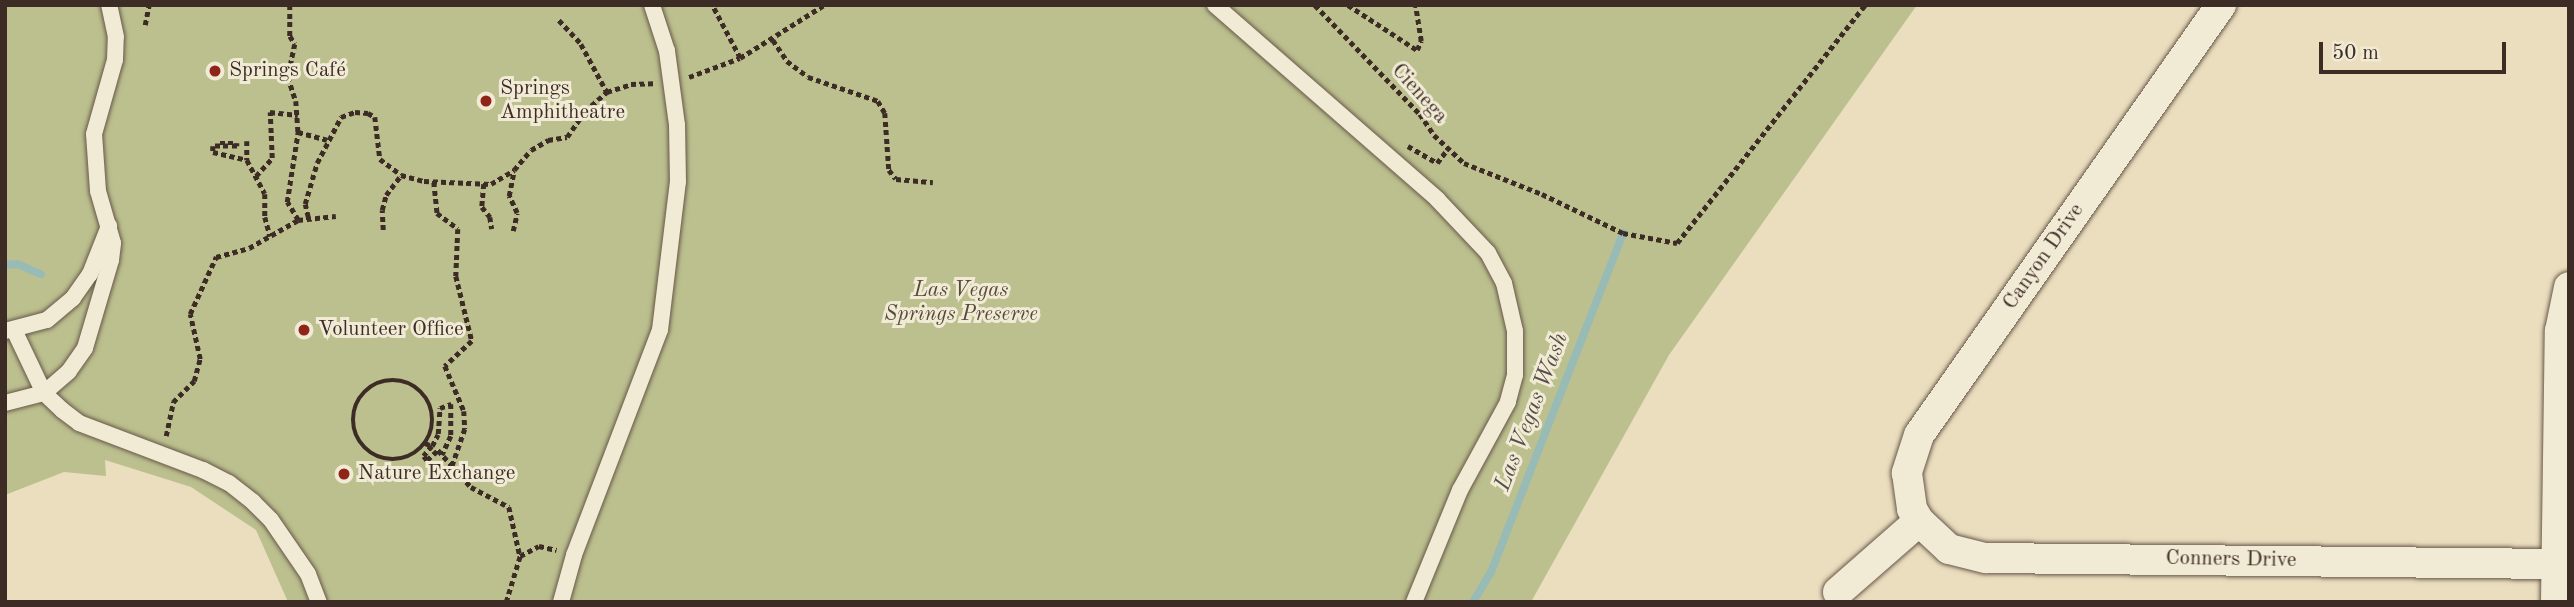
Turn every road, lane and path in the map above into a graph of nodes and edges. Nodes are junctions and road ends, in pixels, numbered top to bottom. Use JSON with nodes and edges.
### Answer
{"nodes":[{"id":1,"x":109,"y":5,"type":"edge"},
{"id":2,"x":149,"y":5,"type":"edge"},
{"id":3,"x":290,"y":5,"type":"edge"},
{"id":4,"x":652,"y":5,"type":"edge"},
{"id":5,"x":712,"y":5,"type":"edge"},
{"id":6,"x":824,"y":5,"type":"edge"},
{"id":7,"x":1215,"y":5,"type":"edge"},
{"id":8,"x":1315,"y":5,"type":"edge"},
{"id":9,"x":1348,"y":5,"type":"edge"},
{"id":10,"x":1415,"y":5,"type":"edge"},
{"id":11,"x":1865,"y":5,"type":"edge"},
{"id":12,"x":2221,"y":5,"type":"edge"},
{"id":13,"x":559,"y":20,"type":"dead end"},
{"id":14,"x":145,"y":25,"type":"dead end"},
{"id":15,"x":773,"y":40,"type":"junction"},
{"id":16,"x":740,"y":58,"type":"junction"},
{"id":17,"x":684,"y":78,"type":"dead end"},
{"id":18,"x":655,"y":83,"type":"dead end"},
{"id":19,"x":607,"y":92,"type":"junction"},
{"id":20,"x":298,"y":115,"type":"junction"},
{"id":21,"x":298,"y":132,"type":"junction"},
{"id":22,"x":327,"y":140,"type":"junction"},
{"id":23,"x":247,"y":141,"type":"dead end"},
{"id":24,"x":219,"y":143,"type":"dead end"},
{"id":25,"x":1399,"y":144,"type":"dead end"},
{"id":26,"x":1449,"y":147,"type":"junction"},
{"id":27,"x":247,"y":160,"type":"junction"},
{"id":28,"x":514,"y":170,"type":"junction"},
{"id":29,"x":401,"y":175,"type":"junction"},
{"id":30,"x":257,"y":176,"type":"junction"},
{"id":31,"x":434,"y":182,"type":"junction"},
{"id":32,"x":933,"y":182,"type":"dead end"},
{"id":33,"x":484,"y":184,"type":"junction"},
{"id":34,"x":336,"y":216,"type":"dead end"},
{"id":35,"x":308,"y":217,"type":"junction"},
{"id":36,"x":298,"y":220,"type":"junction"},
{"id":37,"x":109,"y":226,"type":"junction"},
{"id":38,"x":492,"y":229,"type":"dead end"},
{"id":39,"x":383,"y":230,"type":"dead end"},
{"id":40,"x":513,"y":231,"type":"dead end"},
{"id":41,"x":270,"y":236,"type":"junction"},
{"id":42,"x":2569,"y":287,"type":"edge"},
{"id":43,"x":9,"y":330,"type":"edge"},
{"id":44,"x":44,"y":393,"type":"junction"},
{"id":45,"x":5,"y":403,"type":"edge"},
{"id":46,"x":425,"y":443,"type":"junction"},
{"id":47,"x":432,"y":446,"type":"junction"},
{"id":48,"x":162,"y":454,"type":"junction"},
{"id":49,"x":442,"y":455,"type":"junction"},
{"id":50,"x":452,"y":466,"type":"junction"},
{"id":51,"x":1919,"y":521,"type":"junction"},
{"id":52,"x":565,"y":552,"type":"dead end"},
{"id":53,"x":520,"y":556,"type":"junction"},
{"id":54,"x":2556,"y":564,"type":"junction"},
{"id":55,"x":1838,"y":592,"type":"dead end"},
{"id":56,"x":319,"y":602,"type":"edge"},
{"id":57,"x":506,"y":602,"type":"edge"},
{"id":58,"x":561,"y":602,"type":"edge"},
{"id":59,"x":1414,"y":602,"type":"edge"},
{"id":60,"x":2556,"y":602,"type":"edge"}],
"edges":[{"from":1,"to":37,"type":"lane"},
{"from":2,"to":14,"type":"path"},
{"from":3,"to":20,"type":"path"},
{"from":4,"to":58,"type":"lane"},
{"from":5,"to":16,"type":"path"},
{"from":6,"to":15,"type":"path"},
{"from":7,"to":59,"type":"lane"},
{"from":8,"to":26,"type":"path","name":"Cienega"},
{"from":9,"to":10,"type":"path","name":"Cienega"},
{"from":11,"to":26,"type":"path"},
{"from":12,"to":51,"type":"street","name":"Canyon Drive"},
{"from":13,"to":19,"type":"path"},
{"from":15,"to":16,"type":"path"},
{"from":15,"to":32,"type":"path"},
{"from":16,"to":17,"type":"path"},
{"from":18,"to":19,"type":"path"},
{"from":19,"to":28,"type":"path"},
{"from":20,"to":21,"type":"path"},
{"from":20,"to":30,"type":"path"},
{"from":21,"to":22,"type":"path"},
{"from":21,"to":36,"type":"path"},
{"from":22,"to":29,"type":"path"},
{"from":22,"to":35,"type":"path"},
{"from":23,"to":27,"type":"path"},
{"from":24,"to":27,"type":"path"},
{"from":25,"to":26,"type":"path","name":"Cienega"},
{"from":27,"to":30,"type":"path"},
{"from":28,"to":33,"type":"path"},
{"from":28,"to":40,"type":"path"},
{"from":29,"to":31,"type":"path"},
{"from":29,"to":39,"type":"path"},
{"from":30,"to":41,"type":"path"},
{"from":31,"to":33,"type":"path"},
{"from":31,"to":50,"type":"path"},
{"from":33,"to":38,"type":"path"},
{"from":34,"to":35,"type":"path"},
{"from":35,"to":36,"type":"path"},
{"from":36,"to":41,"type":"path"},
{"from":37,"to":43,"type":"lane"},
{"from":37,"to":44,"type":"lane"},
{"from":41,"to":48,"type":"path"},
{"from":42,"to":54,"type":"street"},
{"from":43,"to":44,"type":"lane"},
{"from":44,"to":45,"type":"lane"},
{"from":44,"to":48,"type":"lane"},
{"from":46,"to":46,"type":"path"},
{"from":46,"to":47,"type":"path"},
{"from":47,"to":49,"type":"path"},
{"from":47,"to":49,"type":"path"},
{"from":48,"to":56,"type":"lane"},
{"from":49,"to":50,"type":"path"},
{"from":50,"to":53,"type":"path"},
{"from":51,"to":54,"type":"street","name":"Conners Drive"},
{"from":51,"to":55,"type":"street"},
{"from":52,"to":53,"type":"path"},
{"from":53,"to":57,"type":"path"},
{"from":54,"to":60,"type":"street"}]}
